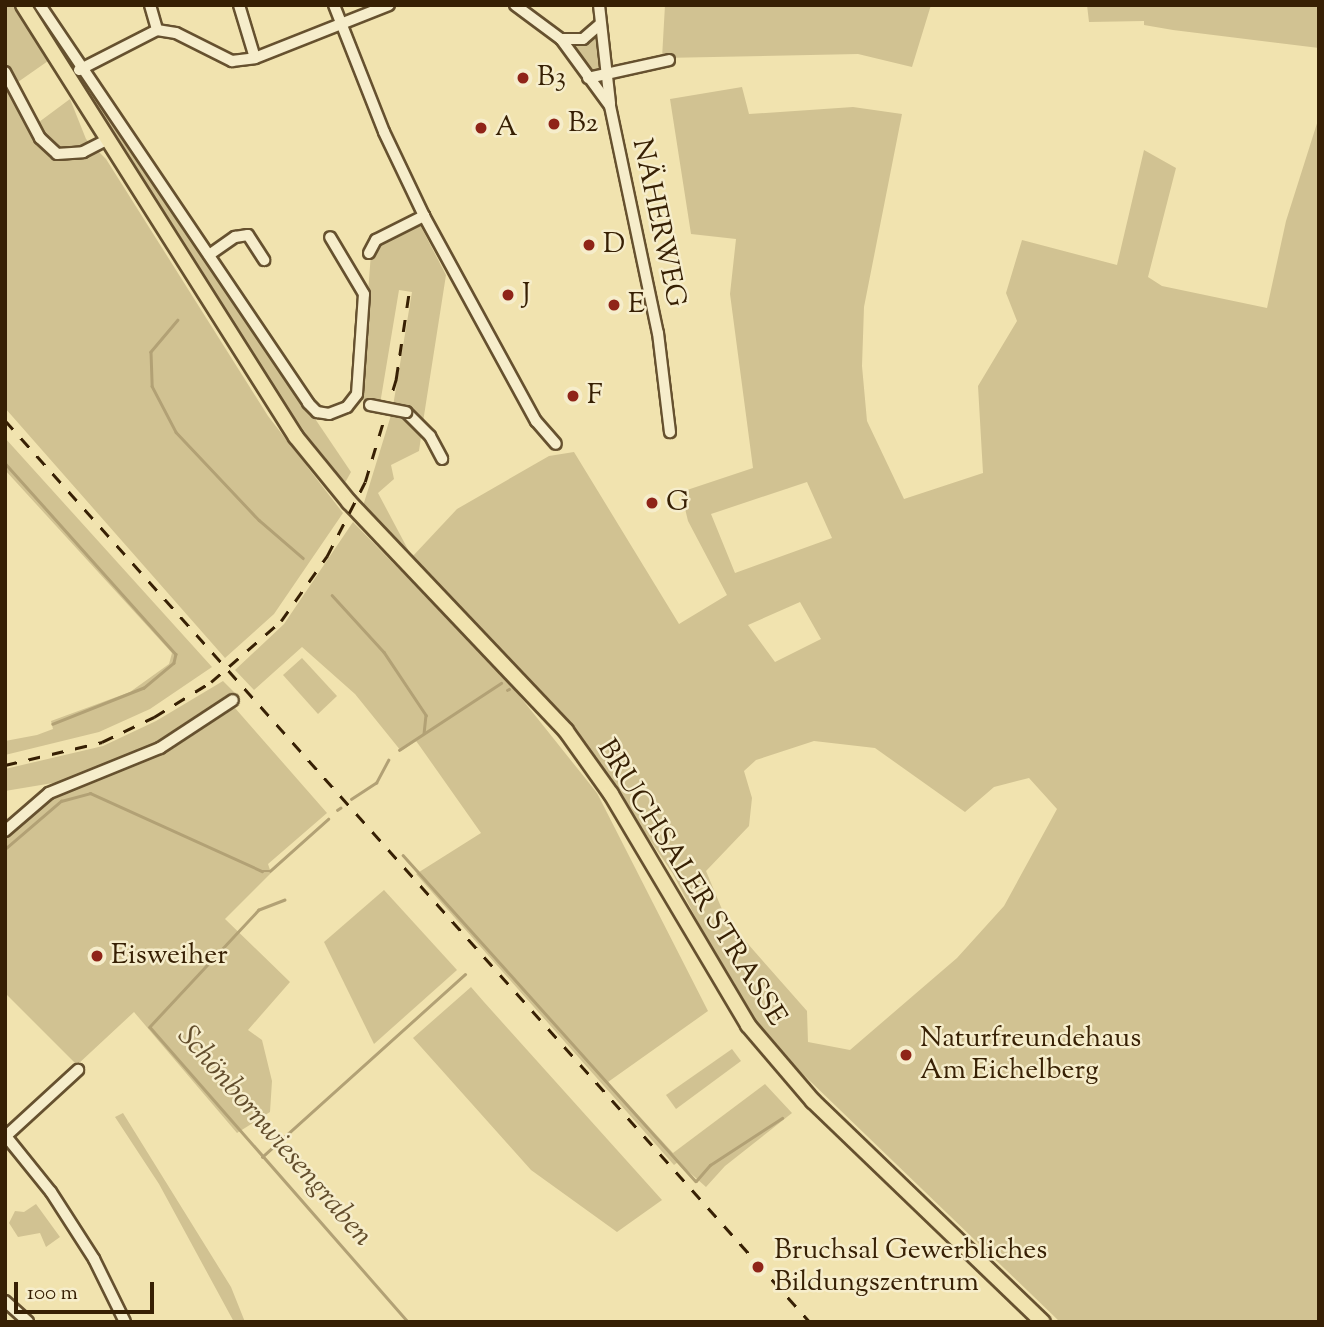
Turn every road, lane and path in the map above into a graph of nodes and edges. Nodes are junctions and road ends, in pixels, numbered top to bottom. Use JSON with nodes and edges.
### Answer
{"nodes":[{"id":1,"x":23,"y":5,"type":"edge"},
{"id":2,"x":40,"y":5,"type":"edge"},
{"id":3,"x":150,"y":5,"type":"edge"},
{"id":4,"x":239,"y":5,"type":"edge"},
{"id":5,"x":334,"y":5,"type":"edge"},
{"id":6,"x":389,"y":5,"type":"edge"},
{"id":7,"x":515,"y":5,"type":"edge"},
{"id":8,"x":599,"y":5,"type":"edge"},
{"id":9,"x":600,"y":24,"type":"junction"},
{"id":10,"x":342,"y":26,"type":"junction"},
{"id":11,"x":157,"y":30,"type":"junction"},
{"id":12,"x":562,"y":39,"type":"junction"},
{"id":13,"x":255,"y":58,"type":"junction"},
{"id":14,"x":669,"y":60,"type":"dead end"},
{"id":15,"x":83,"y":68,"type":"junction"},
{"id":16,"x":5,"y":72,"type":"edge"},
{"id":17,"x":604,"y":74,"type":"junction"},
{"id":18,"x":66,"y":78,"type":"junction"},
{"id":19,"x":588,"y":78,"type":"junction"},
{"id":20,"x":610,"y":106,"type":"junction"},
{"id":21,"x":105,"y":141,"type":"junction"},
{"id":22,"x":424,"y":216,"type":"junction"},
{"id":23,"x":330,"y":237,"type":"dead end"},
{"id":24,"x":369,"y":253,"type":"dead end"},
{"id":25,"x":209,"y":255,"type":"junction"},
{"id":26,"x":264,"y":260,"type":"dead end"},
{"id":27,"x":353,"y":403,"type":"junction"},
{"id":28,"x":670,"y":432,"type":"dead end"},
{"id":29,"x":556,"y":443,"type":"dead end"},
{"id":30,"x":442,"y":459,"type":"dead end"},
{"id":31,"x":233,"y":700,"type":"dead end"},
{"id":32,"x":5,"y":831,"type":"edge"},
{"id":33,"x":78,"y":1070,"type":"dead end"},
{"id":34,"x":6,"y":1135,"type":"edge"},
{"id":35,"x":5,"y":1301,"type":"edge"},
{"id":36,"x":27,"y":1322,"type":"edge"},
{"id":37,"x":125,"y":1322,"type":"edge"},
{"id":38,"x":1043,"y":1322,"type":"edge"}],
"edges":[{"from":1,"to":18,"type":"main road","name":"BRUCHSALER STRASSE"},
{"from":2,"to":15,"type":"street"},
{"from":3,"to":11,"type":"street"},
{"from":4,"to":13,"type":"street"},
{"from":5,"to":10,"type":"street"},
{"from":6,"to":10,"type":"street"},
{"from":7,"to":12,"type":"street","name":"NÄHERWEG"},
{"from":8,"to":9,"type":"street"},
{"from":9,"to":12,"type":"street"},
{"from":9,"to":17,"type":"street"},
{"from":10,"to":13,"type":"street"},
{"from":10,"to":22,"type":"street"},
{"from":11,"to":13,"type":"street"},
{"from":11,"to":15,"type":"street"},
{"from":12,"to":19,"type":"street","name":"NÄHERWEG"},
{"from":14,"to":17,"type":"street"},
{"from":15,"to":18,"type":"street"},
{"from":15,"to":25,"type":"street"},
{"from":16,"to":21,"type":"street"},
{"from":17,"to":19,"type":"street"},
{"from":17,"to":20,"type":"street"},
{"from":18,"to":21,"type":"main road","name":"BRUCHSALER STRASSE"},
{"from":19,"to":20,"type":"street","name":"NÄHERWEG"},
{"from":20,"to":28,"type":"street","name":"NÄHERWEG"},
{"from":21,"to":38,"type":"main road","name":"BRUCHSALER STRASSE"},
{"from":22,"to":24,"type":"street"},
{"from":22,"to":29,"type":"street"},
{"from":23,"to":27,"type":"street"},
{"from":25,"to":26,"type":"street"},
{"from":25,"to":27,"type":"street"},
{"from":27,"to":30,"type":"street","bridge":true},
{"from":31,"to":32,"type":"street"},
{"from":33,"to":34,"type":"street"},
{"from":34,"to":37,"type":"street"},
{"from":35,"to":36,"type":"street"}]}
